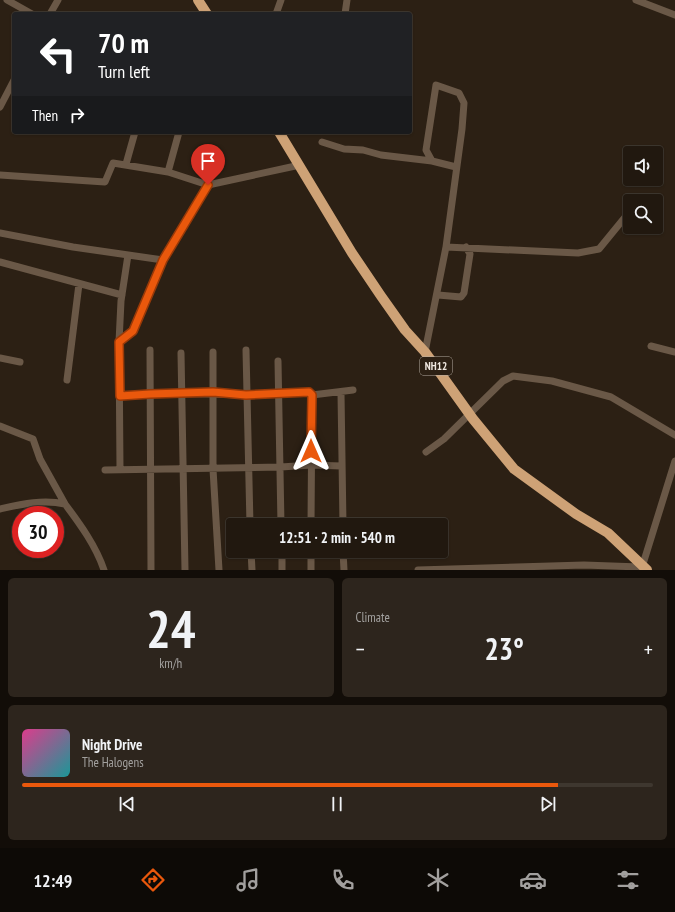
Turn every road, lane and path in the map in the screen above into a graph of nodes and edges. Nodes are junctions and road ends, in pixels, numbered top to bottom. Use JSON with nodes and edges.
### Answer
{"nodes":[{"id":1,"x":7,"y":0,"type":"edge"},
{"id":2,"x":58,"y":0,"type":"edge"},
{"id":3,"x":198,"y":0,"type":"edge"},
{"id":4,"x":282,"y":0,"type":"edge"},
{"id":5,"x":347,"y":0,"type":"edge"},
{"id":6,"x":636,"y":0,"type":"edge"},
{"id":7,"x":28,"y":12,"type":"edge"},
{"id":8,"x":51,"y":12,"type":"edge"},
{"id":9,"x":206,"y":12,"type":"edge"},
{"id":10,"x":277,"y":12,"type":"edge"},
{"id":11,"x":345,"y":12,"type":"edge"},
{"id":12,"x":675,"y":15,"type":"edge"},
{"id":13,"x":12,"y":84,"type":"edge"},
{"id":14,"x":0,"y":108,"type":"edge"},
{"id":15,"x":134,"y":134,"type":"edge"},
{"id":16,"x":178,"y":134,"type":"edge"},
{"id":17,"x":281,"y":134,"type":"edge"},
{"id":18,"x":322,"y":142,"type":"dead end"},
{"id":19,"x":432,"y":161,"type":"junction"},
{"id":20,"x":126,"y":164,"type":"junction"},
{"id":21,"x":300,"y":165,"type":"junction"},
{"id":22,"x":456,"y":167,"type":"junction"},
{"id":23,"x":168,"y":172,"type":"junction"},
{"id":24,"x":0,"y":175,"type":"edge"},
{"id":25,"x":208,"y":185,"type":"junction"},
{"id":26,"x":623,"y":220,"type":"edge"},
{"id":27,"x":0,"y":233,"type":"edge"},
{"id":28,"x":446,"y":247,"type":"junction"},
{"id":29,"x":466,"y":247,"type":"junction"},
{"id":30,"x":128,"y":255,"type":"junction"},
{"id":31,"x":163,"y":260,"type":"junction"},
{"id":32,"x":0,"y":262,"type":"edge"},
{"id":33,"x":79,"y":284,"type":"junction"},
{"id":34,"x":122,"y":295,"type":"junction"},
{"id":35,"x":438,"y":295,"type":"junction"},
{"id":36,"x":119,"y":342,"type":"junction"},
{"id":37,"x":651,"y":346,"type":"dead end"},
{"id":38,"x":150,"y":350,"type":"dead end"},
{"id":39,"x":246,"y":350,"type":"dead end"},
{"id":40,"x":213,"y":352,"type":"dead end"},
{"id":41,"x":425,"y":352,"type":"junction"},
{"id":42,"x":675,"y":352,"type":"edge"},
{"id":43,"x":181,"y":353,"type":"dead end"},
{"id":44,"x":0,"y":358,"type":"edge"},
{"id":45,"x":278,"y":361,"type":"dead end"},
{"id":46,"x":20,"y":362,"type":"dead end"},
{"id":47,"x":67,"y":380,"type":"dead end"},
{"id":48,"x":353,"y":390,"type":"dead end"},
{"id":49,"x":213,"y":392,"type":"junction"},
{"id":50,"x":342,"y":392,"type":"junction"},
{"id":51,"x":278,"y":393,"type":"junction"},
{"id":52,"x":150,"y":394,"type":"junction"},
{"id":53,"x":182,"y":394,"type":"junction"},
{"id":54,"x":246,"y":395,"type":"junction"},
{"id":55,"x":312,"y":395,"type":"junction"},
{"id":56,"x":120,"y":396,"type":"junction"},
{"id":57,"x":469,"y":414,"type":"junction"},
{"id":58,"x":0,"y":426,"type":"edge"},
{"id":59,"x":675,"y":435,"type":"edge"},
{"id":60,"x":426,"y":452,"type":"dead end"},
{"id":61,"x":675,"y":461,"type":"edge"},
{"id":62,"x":311,"y":465,"type":"junction"},
{"id":63,"x":341,"y":466,"type":"junction"},
{"id":64,"x":248,"y":467,"type":"junction"},
{"id":65,"x":281,"y":467,"type":"junction"},
{"id":66,"x":149,"y":469,"type":"junction"},
{"id":67,"x":182,"y":469,"type":"junction"},
{"id":68,"x":213,"y":469,"type":"junction"},
{"id":69,"x":105,"y":470,"type":"dead end"},
{"id":70,"x":120,"y":470,"type":"junction"},
{"id":71,"x":65,"y":504,"type":"junction"},
{"id":72,"x":0,"y":509,"type":"edge"},
{"id":73,"x":250,"y":518,"type":"edge"},
{"id":74,"x":281,"y":518,"type":"edge"},
{"id":75,"x":311,"y":518,"type":"edge"},
{"id":76,"x":343,"y":518,"type":"edge"},
{"id":77,"x":252,"y":558,"type":"edge"},
{"id":78,"x":282,"y":558,"type":"edge"},
{"id":79,"x":311,"y":558,"type":"edge"},
{"id":80,"x":343,"y":558,"type":"edge"},
{"id":81,"x":642,"y":566,"type":"edge"},
{"id":82,"x":490,"y":569,"type":"edge"},
{"id":83,"x":564,"y":569,"type":"edge"},
{"id":84,"x":104,"y":570,"type":"edge"},
{"id":85,"x":151,"y":570,"type":"edge"},
{"id":86,"x":185,"y":570,"type":"edge"},
{"id":87,"x":219,"y":570,"type":"edge"},
{"id":88,"x":252,"y":570,"type":"edge"},
{"id":89,"x":282,"y":570,"type":"edge"},
{"id":90,"x":311,"y":570,"type":"edge"},
{"id":91,"x":344,"y":570,"type":"edge"},
{"id":92,"x":418,"y":570,"type":"edge"},
{"id":93,"x":439,"y":570,"type":"edge"}],
"edges":[{"from":1,"to":7,"type":"street"},
{"from":2,"to":8,"type":"street"},
{"from":3,"to":9,"type":"highway"},
{"from":4,"to":10,"type":"street"},
{"from":5,"to":11,"type":"street"},
{"from":6,"to":12,"type":"street"},
{"from":13,"to":14,"type":"street"},
{"from":15,"to":20,"type":"street"},
{"from":16,"to":23,"type":"street"},
{"from":17,"to":21,"type":"highway","number":"NH12"},
{"from":18,"to":19,"type":"street"},
{"from":19,"to":22,"type":"street"},
{"from":19,"to":22,"type":"street"},
{"from":20,"to":23,"type":"street"},
{"from":20,"to":24,"type":"street"},
{"from":21,"to":25,"type":"street"},
{"from":21,"to":41,"type":"highway","number":"NH12"},
{"from":22,"to":28,"type":"street"},
{"from":23,"to":25,"type":"street"},
{"from":25,"to":31,"type":"street"},
{"from":26,"to":29,"type":"street"},
{"from":27,"to":30,"type":"street"},
{"from":28,"to":29,"type":"street"},
{"from":28,"to":35,"type":"street"},
{"from":29,"to":35,"type":"street"},
{"from":30,"to":31,"type":"street"},
{"from":30,"to":34,"type":"street"},
{"from":31,"to":36,"type":"street"},
{"from":32,"to":33,"type":"street"},
{"from":33,"to":34,"type":"street"},
{"from":33,"to":47,"type":"street"},
{"from":34,"to":36,"type":"street"},
{"from":35,"to":41,"type":"street"},
{"from":36,"to":56,"type":"street"},
{"from":37,"to":42,"type":"street"},
{"from":38,"to":52,"type":"street"},
{"from":39,"to":54,"type":"street"},
{"from":40,"to":49,"type":"street"},
{"from":41,"to":57,"type":"highway","number":"NH12"},
{"from":43,"to":53,"type":"street"},
{"from":44,"to":46,"type":"street"},
{"from":45,"to":51,"type":"street"},
{"from":48,"to":50,"type":"street"},
{"from":49,"to":53,"type":"street"},
{"from":49,"to":54,"type":"street"},
{"from":49,"to":68,"type":"street"},
{"from":50,"to":55,"type":"street"},
{"from":50,"to":63,"type":"street"},
{"from":51,"to":54,"type":"street"},
{"from":51,"to":55,"type":"street"},
{"from":51,"to":65,"type":"street"},
{"from":52,"to":53,"type":"street"},
{"from":52,"to":56,"type":"street"},
{"from":52,"to":66,"type":"street"},
{"from":53,"to":67,"type":"street"},
{"from":54,"to":64,"type":"street"},
{"from":55,"to":62,"type":"street"},
{"from":56,"to":70,"type":"street"},
{"from":57,"to":59,"type":"street"},
{"from":57,"to":60,"type":"street"},
{"from":57,"to":81,"type":"highway","number":"NH12"},
{"from":58,"to":71,"type":"street"},
{"from":61,"to":81,"type":"street"},
{"from":62,"to":63,"type":"street"},
{"from":62,"to":65,"type":"street"},
{"from":62,"to":75,"type":"street"},
{"from":63,"to":76,"type":"street"},
{"from":64,"to":65,"type":"street"},
{"from":64,"to":68,"type":"street"},
{"from":64,"to":73,"type":"street"},
{"from":65,"to":74,"type":"street"},
{"from":66,"to":67,"type":"street"},
{"from":66,"to":70,"type":"street"},
{"from":66,"to":85,"type":"street"},
{"from":67,"to":68,"type":"street"},
{"from":67,"to":86,"type":"street"},
{"from":68,"to":87,"type":"street"},
{"from":69,"to":70,"type":"street"},
{"from":71,"to":72,"type":"street"},
{"from":71,"to":84,"type":"street"},
{"from":77,"to":88,"type":"street"},
{"from":78,"to":89,"type":"street"},
{"from":79,"to":90,"type":"street"},
{"from":80,"to":91,"type":"street"},
{"from":81,"to":83,"type":"street"},
{"from":82,"to":83,"type":"street"},
{"from":82,"to":93,"type":"street"},
{"from":92,"to":93,"type":"street"}]}
